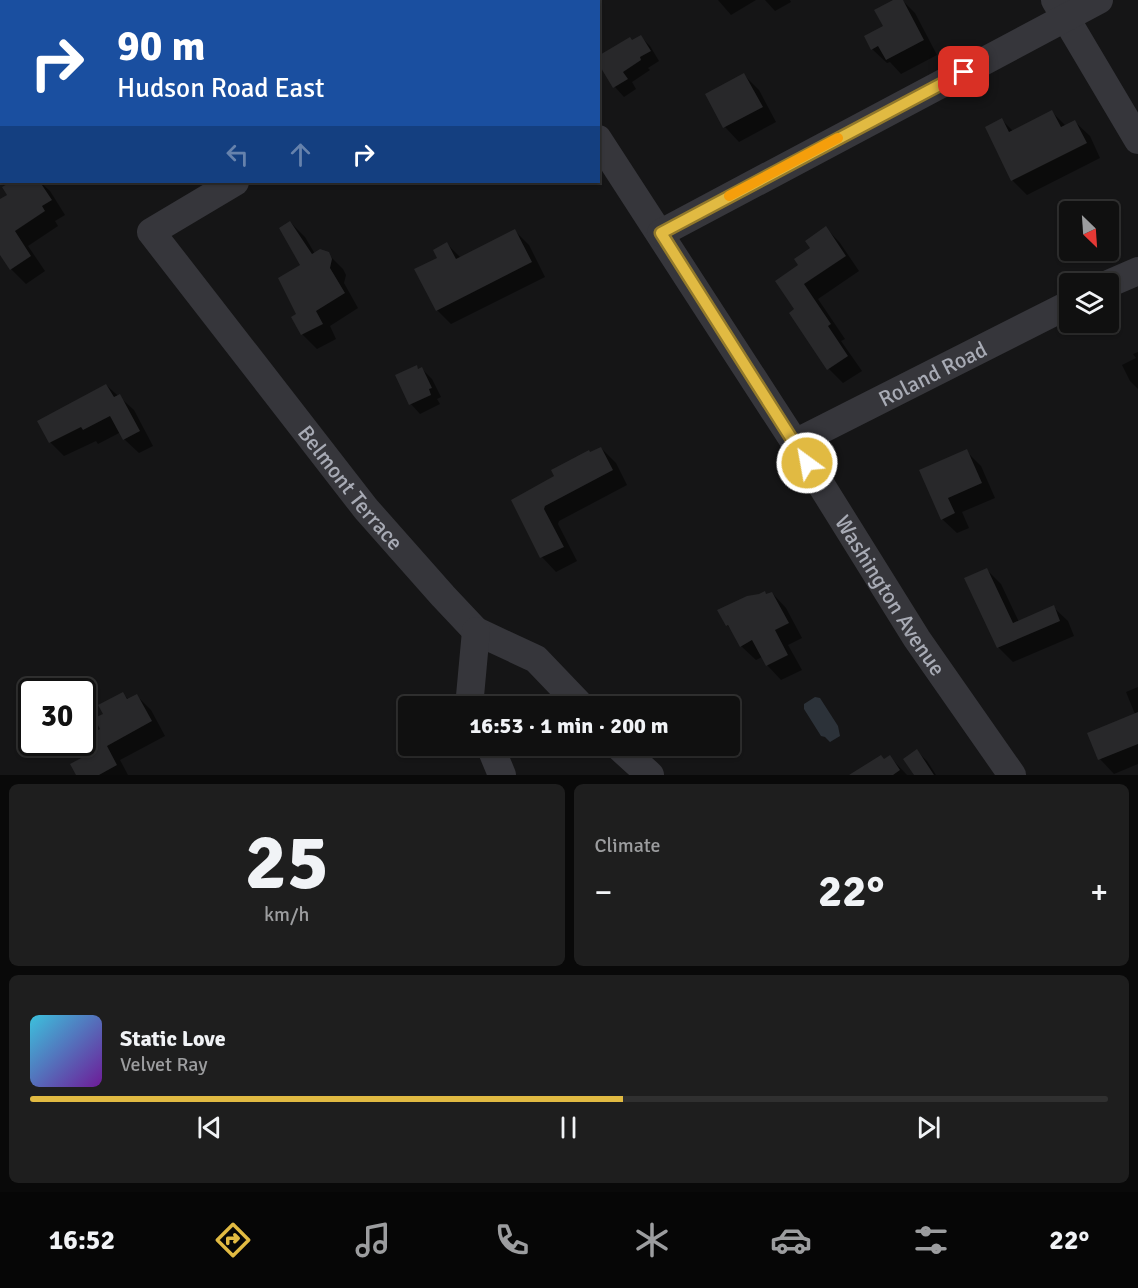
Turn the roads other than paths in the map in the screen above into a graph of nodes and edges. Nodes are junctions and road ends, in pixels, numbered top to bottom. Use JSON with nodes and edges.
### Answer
{"nodes":[{"id":1,"x":1099,"y":0,"type":"edge"},
{"id":2,"x":1060,"y":9,"type":"edge"},
{"id":3,"x":1138,"y":140,"type":"edge"},
{"id":4,"x":600,"y":142,"type":"edge"},
{"id":5,"x":233,"y":183,"type":"edge"},
{"id":6,"x":661,"y":233,"type":"junction"},
{"id":7,"x":1138,"y":271,"type":"edge"},
{"id":8,"x":1119,"y":279,"type":"edge"},
{"id":9,"x":1059,"y":310,"type":"edge"},
{"id":10,"x":795,"y":443,"type":"junction"},
{"id":11,"x":476,"y":631,"type":"junction"},
{"id":12,"x":470,"y":696,"type":"edge"},
{"id":13,"x":571,"y":696,"type":"edge"},
{"id":14,"x":494,"y":756,"type":"edge"},
{"id":15,"x":629,"y":756,"type":"edge"},
{"id":16,"x":502,"y":775,"type":"edge"},
{"id":17,"x":650,"y":775,"type":"edge"},
{"id":18,"x":1012,"y":775,"type":"edge"}],
"edges":[{"from":1,"to":2,"type":"street"},
{"from":2,"to":3,"type":"street"},
{"from":2,"to":6,"type":"street"},
{"from":4,"to":6,"type":"street","name":"Washington Avenue"},
{"from":5,"to":11,"type":"street","name":"Belmont Terrace"},
{"from":6,"to":10,"type":"street","name":"Washington Avenue"},
{"from":7,"to":8,"type":"street"},
{"from":9,"to":10,"type":"street","name":"Roland Road"},
{"from":10,"to":18,"type":"street","name":"Washington Avenue"},
{"from":11,"to":12,"type":"street"},
{"from":11,"to":13,"type":"street","name":"Belmont Terrace"},
{"from":14,"to":16,"type":"street"},
{"from":15,"to":17,"type":"street"}]}
